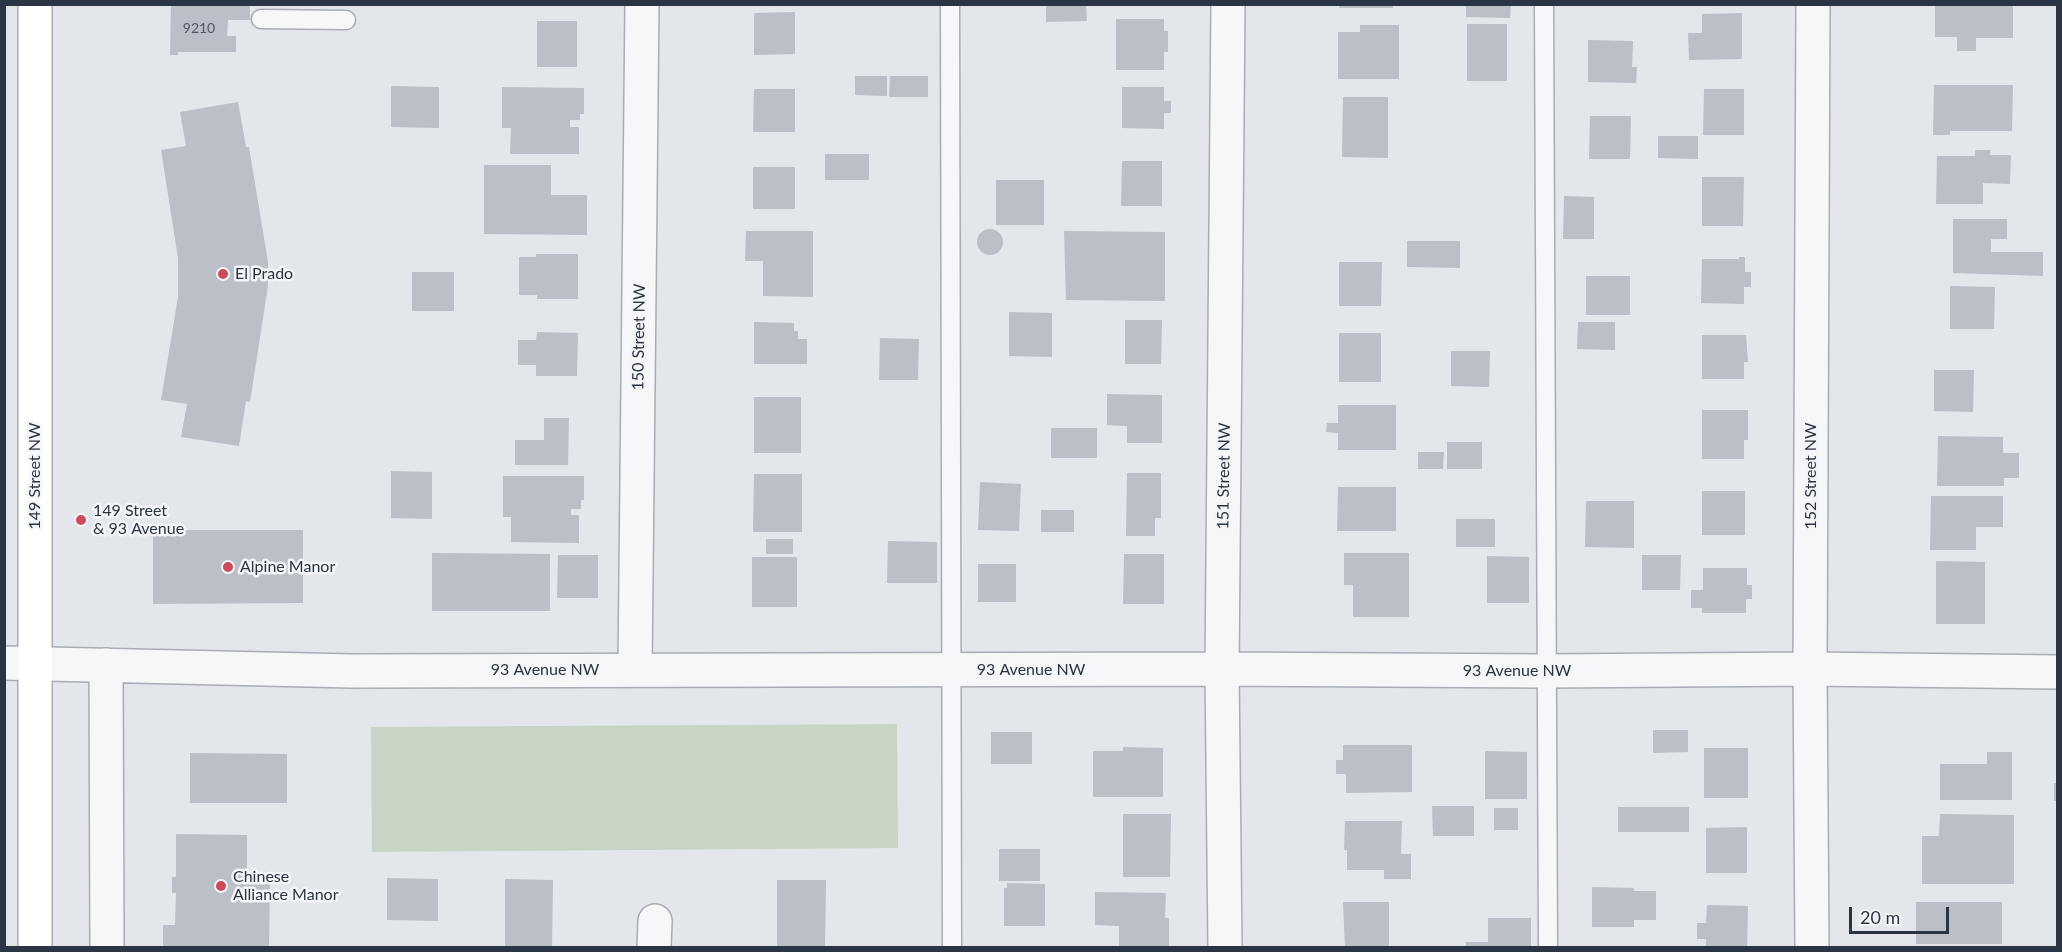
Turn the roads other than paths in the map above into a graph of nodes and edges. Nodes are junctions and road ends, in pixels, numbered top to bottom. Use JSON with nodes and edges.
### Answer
{"nodes":[{"id":1,"x":35,"y":4,"type":"edge"},
{"id":2,"x":642,"y":4,"type":"edge"},
{"id":3,"x":950,"y":4,"type":"edge"},
{"id":4,"x":1228,"y":4,"type":"edge"},
{"id":5,"x":1544,"y":4,"type":"edge"},
{"id":6,"x":1813,"y":4,"type":"edge"},
{"id":7,"x":261,"y":19,"type":"dead end"},
{"id":8,"x":346,"y":20,"type":"dead end"},
{"id":9,"x":20,"y":663,"type":"edge"},
{"id":10,"x":106,"y":665,"type":"junction"},
{"id":11,"x":636,"y":669,"type":"junction"},
{"id":12,"x":1222,"y":669,"type":"junction"},
{"id":13,"x":1810,"y":669,"type":"junction"},
{"id":14,"x":952,"y":670,"type":"junction"},
{"id":15,"x":1547,"y":671,"type":"junction"},
{"id":16,"x":2058,"y":672,"type":"edge"},
{"id":17,"x":35,"y":948,"type":"edge"},
{"id":18,"x":107,"y":948,"type":"edge"},
{"id":19,"x":952,"y":948,"type":"edge"},
{"id":20,"x":1225,"y":948,"type":"edge"},
{"id":21,"x":1548,"y":948,"type":"edge"},
{"id":22,"x":1812,"y":948,"type":"edge"}],
"edges":[{"from":1,"to":9,"type":"main road","name":"149 Street NW"},
{"from":2,"to":11,"type":"street","name":"150 Street NW"},
{"from":3,"to":14,"type":"lane"},
{"from":4,"to":12,"type":"street","name":"151 Street NW"},
{"from":5,"to":15,"type":"lane"},
{"from":6,"to":13,"type":"street","name":"152 Street NW"},
{"from":7,"to":8,"type":"lane"},
{"from":9,"to":10,"type":"street","name":"93 Avenue NW"},
{"from":9,"to":17,"type":"main road","name":"149 Street NW"},
{"from":10,"to":11,"type":"street","name":"93 Avenue NW"},
{"from":10,"to":18,"type":"street"},
{"from":11,"to":14,"type":"street","name":"93 Avenue NW"},
{"from":12,"to":14,"type":"street","name":"93 Avenue NW"},
{"from":12,"to":15,"type":"street","name":"93 Avenue NW"},
{"from":12,"to":20,"type":"street","name":"151 Street NW"},
{"from":13,"to":15,"type":"street","name":"93 Avenue NW"},
{"from":13,"to":16,"type":"street","name":"93 Avenue NW"},
{"from":13,"to":22,"type":"street","name":"152 Street NW"},
{"from":14,"to":19,"type":"lane"},
{"from":15,"to":21,"type":"lane"}]}
